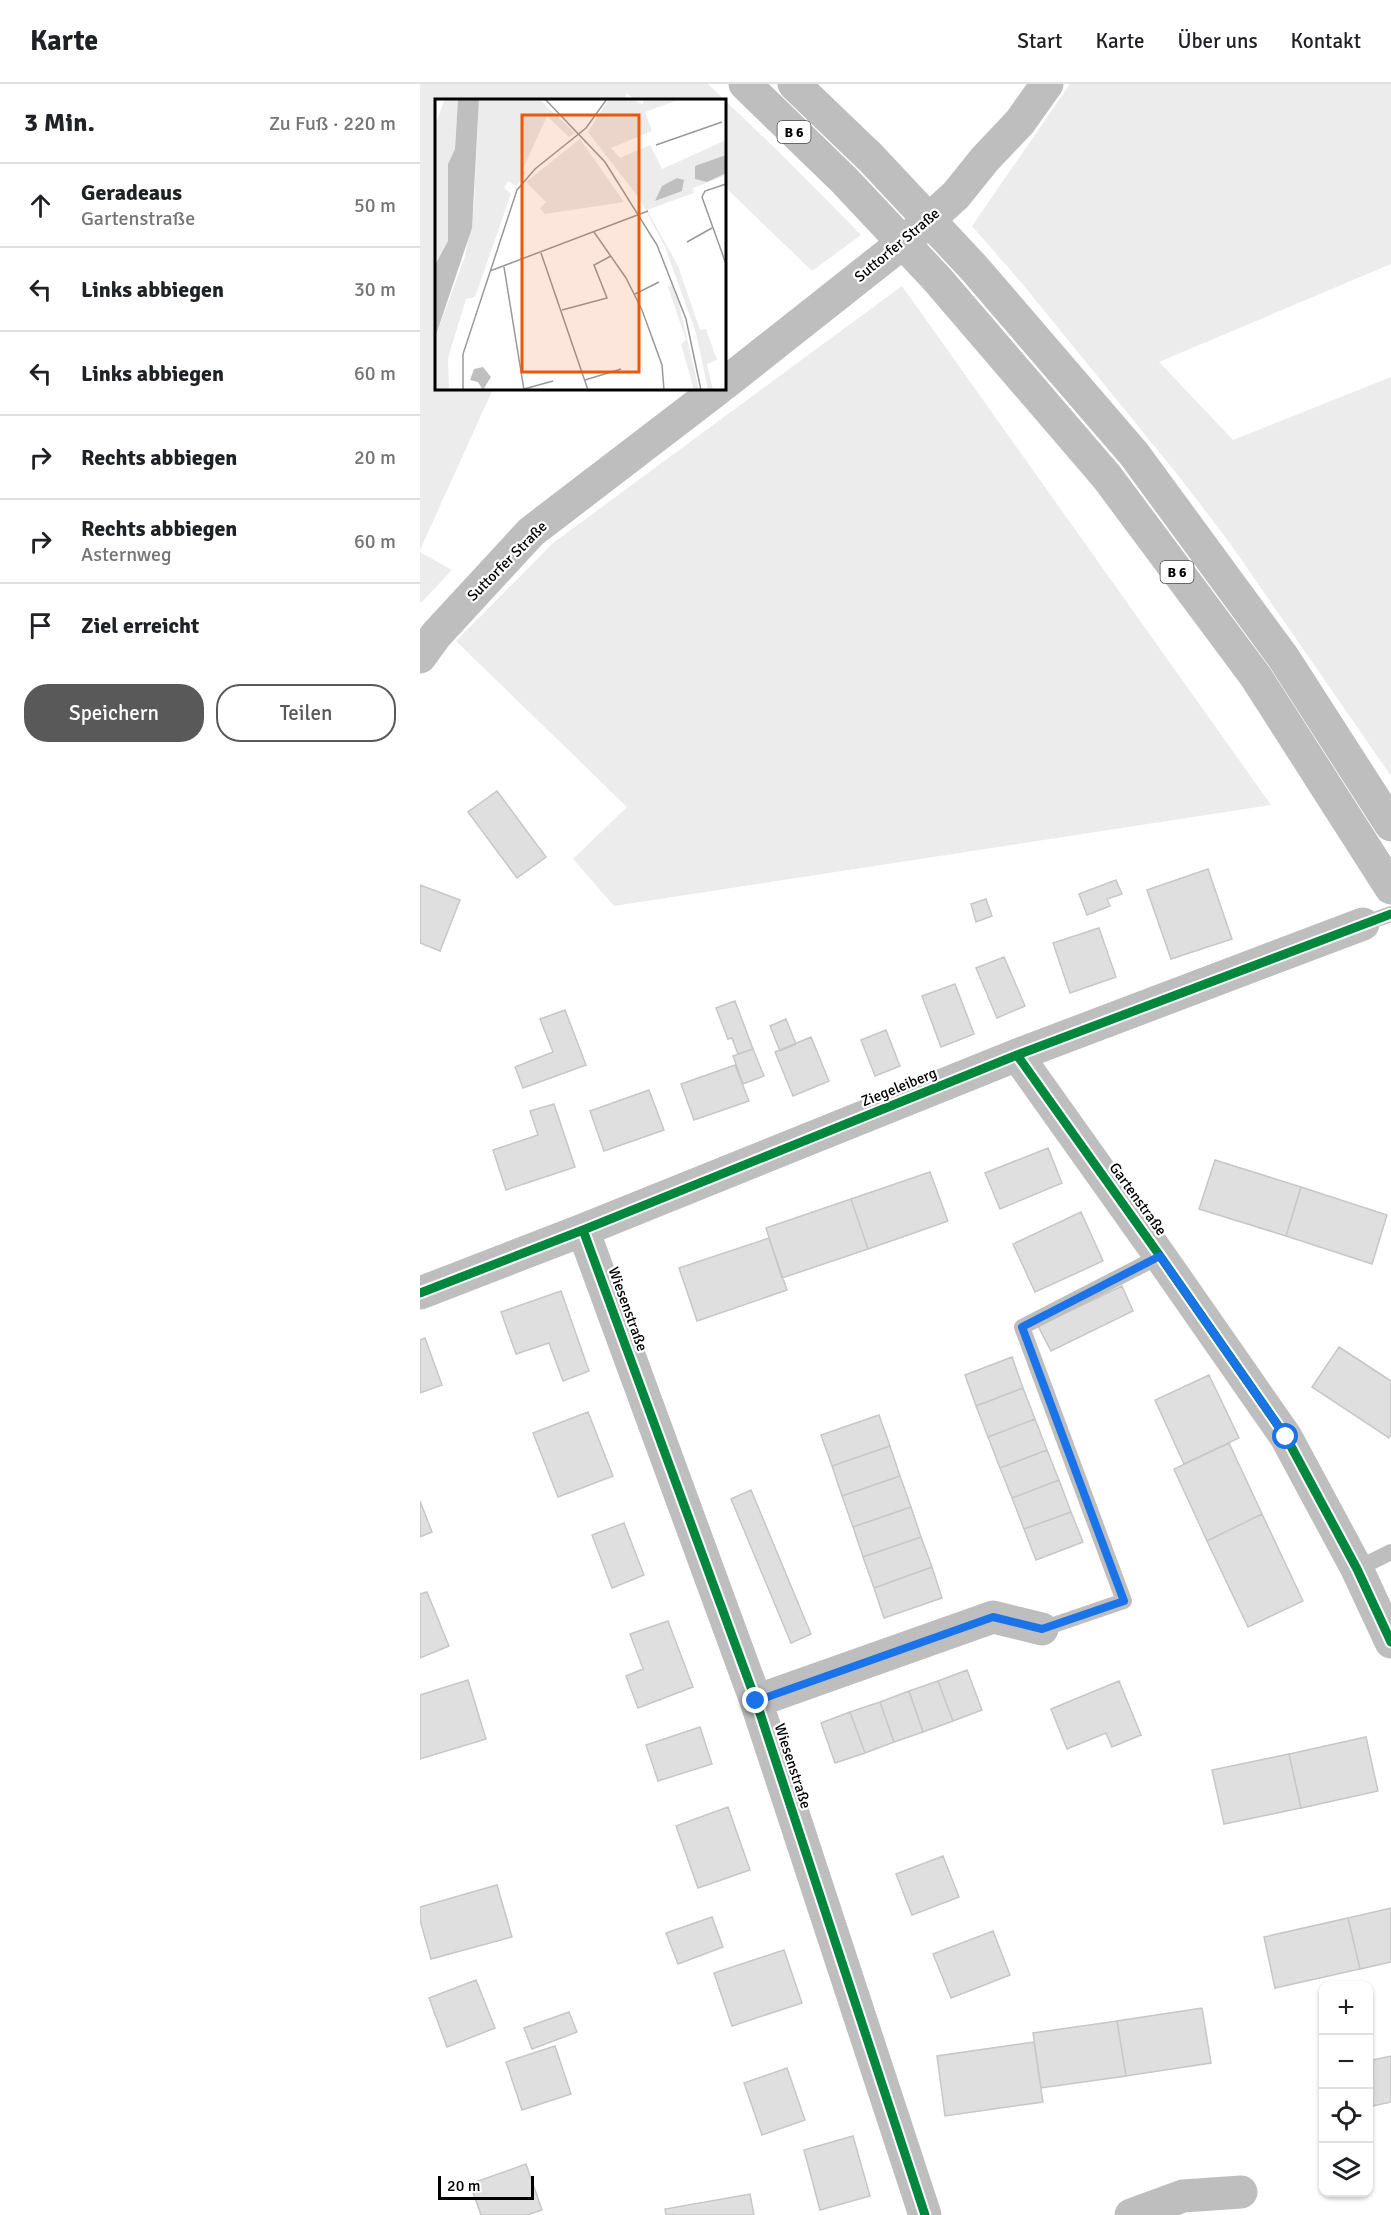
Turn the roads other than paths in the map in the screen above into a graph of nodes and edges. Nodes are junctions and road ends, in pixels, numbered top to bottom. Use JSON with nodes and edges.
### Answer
{"nodes":[{"id":1,"x":745,"y":84,"type":"edge"},
{"id":2,"x":794,"y":84,"type":"edge"},
{"id":3,"x":1047,"y":84,"type":"edge"},
{"id":4,"x":726,"y":382,"type":"edge"},
{"id":5,"x":716,"y":390,"type":"edge"},
{"id":6,"x":420,"y":657,"type":"edge"},
{"id":7,"x":1391,"y":825,"type":"edge"},
{"id":8,"x":1384,"y":903,"type":"edge"},
{"id":9,"x":1017,"y":1055,"type":"junction"},
{"id":10,"x":583,"y":1230,"type":"junction"},
{"id":11,"x":1160,"y":1256,"type":"junction"},
{"id":12,"x":420,"y":1293,"type":"edge"},
{"id":13,"x":1391,"y":1552,"type":"edge"},
{"id":14,"x":1357,"y":1569,"type":"junction"},
{"id":15,"x":1042,"y":1629,"type":"joint"},
{"id":16,"x":1391,"y":1642,"type":"edge"},
{"id":17,"x":756,"y":1701,"type":"junction"},
{"id":18,"x":1241,"y":2192,"type":"dead end"},
{"id":19,"x":925,"y":2215,"type":"edge"},
{"id":20,"x":1131,"y":2215,"type":"edge"}],
"edges":[{"from":1,"to":8,"type":"main road","number":"B 6"},
{"from":2,"to":7,"type":"main road","number":"B 6"},
{"from":3,"to":4,"type":"main road","name":"Suttorfer Straße"},
{"from":5,"to":6,"type":"main road","name":"Suttorfer Straße"},
{"from":8,"to":9,"type":"main road","name":"Ziegeleiberg"},
{"from":9,"to":10,"type":"main road","name":"Ziegeleiberg"},
{"from":9,"to":11,"type":"main road","name":"Gartenstraße"},
{"from":10,"to":12,"type":"main road","name":"Ziegeleiberg"},
{"from":10,"to":17,"type":"main road","name":"Wiesenstraße"},
{"from":11,"to":14,"type":"main road","name":"Gartenstraße"},
{"from":11,"to":15,"type":"lane"},
{"from":13,"to":14,"type":"lane"},
{"from":14,"to":16,"type":"main road","name":"Gartenstraße"},
{"from":15,"to":17,"type":"main road"},
{"from":17,"to":19,"type":"main road","name":"Wiesenstraße"},
{"from":18,"to":20,"type":"main road"}]}
